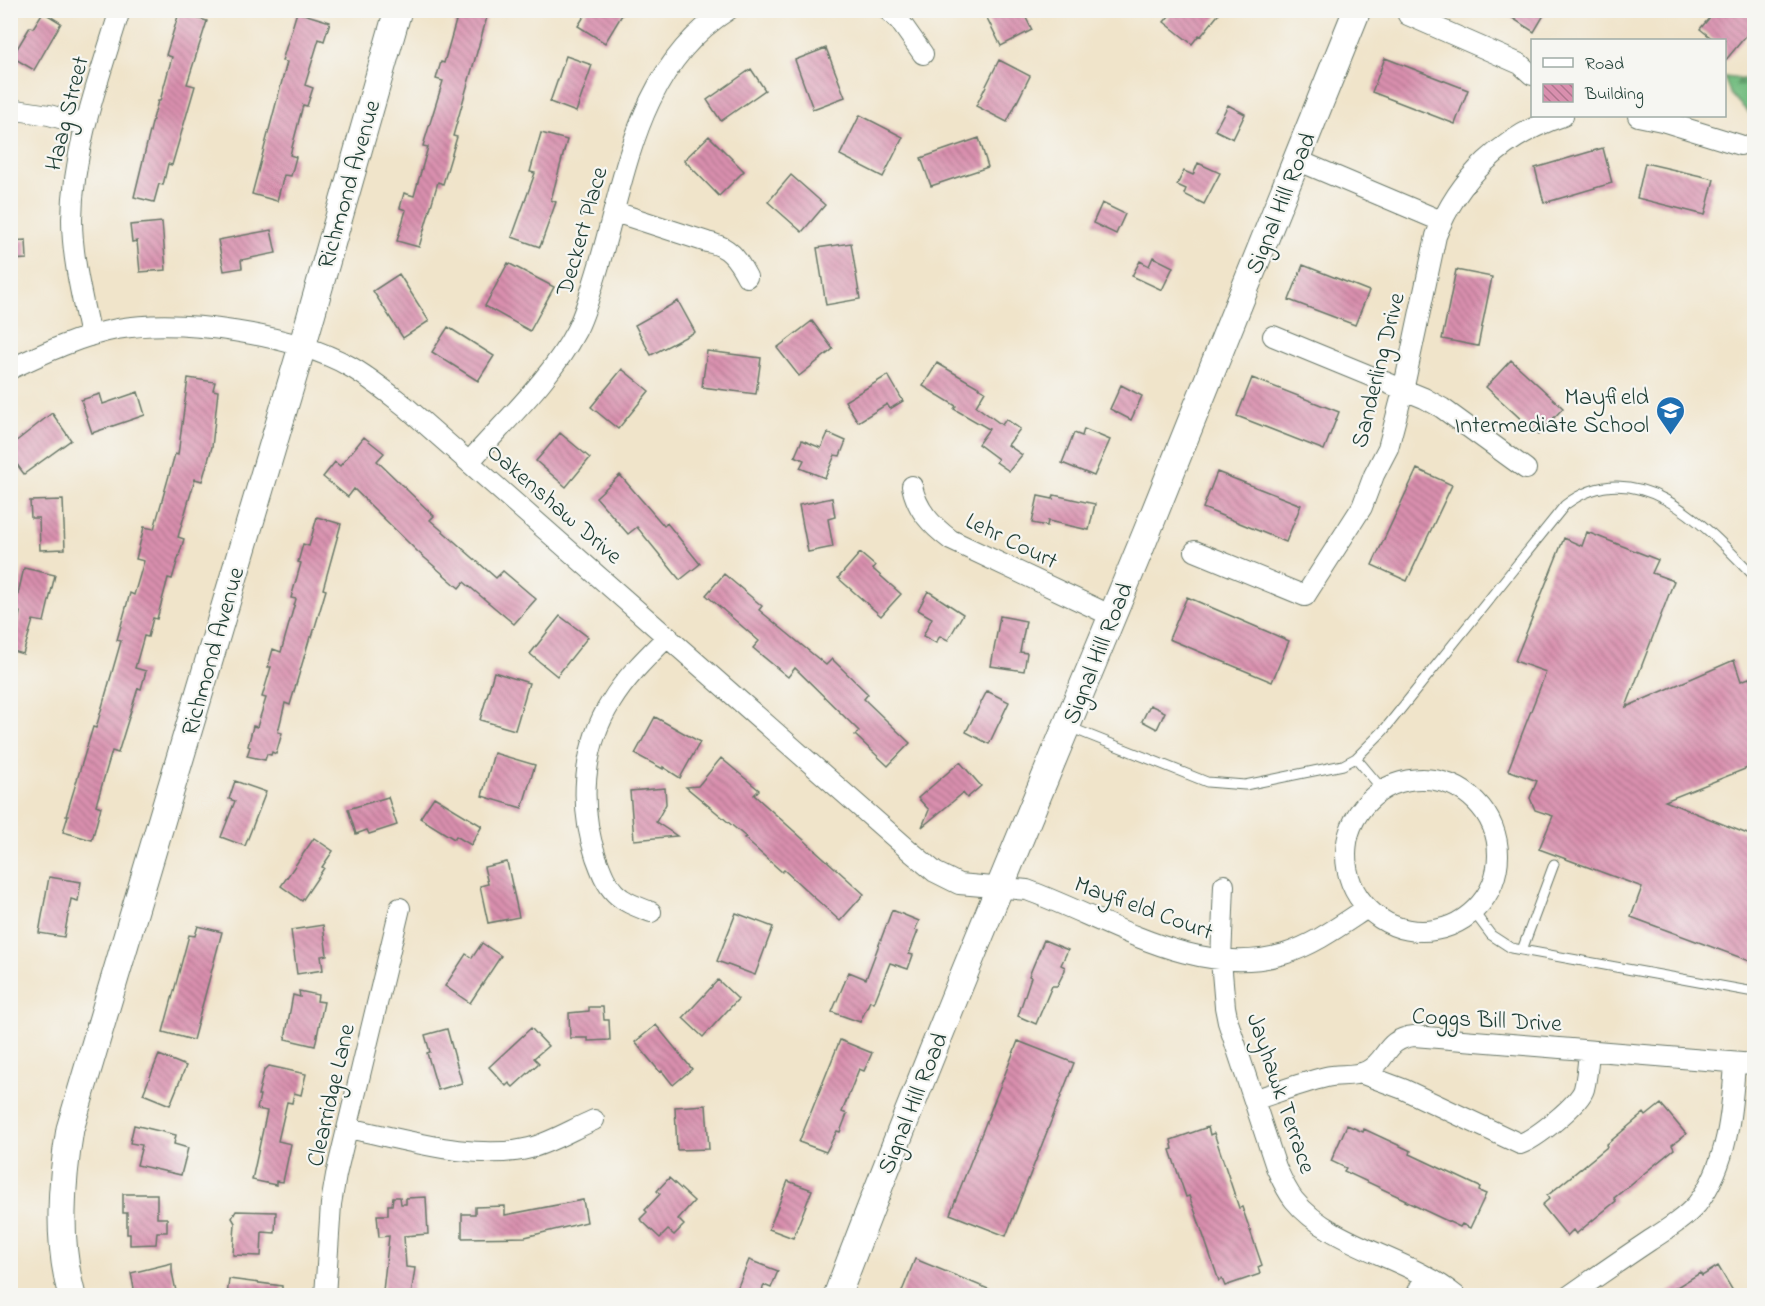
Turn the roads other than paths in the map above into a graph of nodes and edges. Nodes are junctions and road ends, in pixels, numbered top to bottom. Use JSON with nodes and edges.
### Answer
{"nodes":[{"id":1,"x":120,"y":10,"type":"edge"},
{"id":2,"x":398,"y":10,"type":"edge"},
{"id":3,"x":729,"y":10,"type":"edge"},
{"id":4,"x":888,"y":10,"type":"edge"},
{"id":5,"x":1357,"y":10,"type":"edge"},
{"id":6,"x":1408,"y":15,"type":"dead end"},
{"id":7,"x":924,"y":54,"type":"dead end"},
{"id":8,"x":1531,"y":73,"type":"edge"},
{"id":9,"x":10,"y":109,"type":"edge"},
{"id":10,"x":1555,"y":117,"type":"edge"},
{"id":11,"x":1643,"y":117,"type":"edge"},
{"id":12,"x":85,"y":125,"type":"junction"},
{"id":13,"x":1740,"y":145,"type":"dead end"},
{"id":14,"x":1297,"y":160,"type":"junction"},
{"id":15,"x":615,"y":212,"type":"junction"},
{"id":16,"x":1442,"y":221,"type":"junction"},
{"id":17,"x":747,"y":277,"type":"dead end"},
{"id":18,"x":90,"y":336,"type":"junction"},
{"id":19,"x":1273,"y":336,"type":"dead end"},
{"id":20,"x":302,"y":347,"type":"junction"},
{"id":21,"x":10,"y":369,"type":"edge"},
{"id":22,"x":1403,"y":391,"type":"junction"},
{"id":23,"x":470,"y":461,"type":"junction"},
{"id":24,"x":1526,"y":469,"type":"dead end"},
{"id":25,"x":912,"y":486,"type":"dead end"},
{"id":26,"x":1195,"y":551,"type":"dead end"},
{"id":27,"x":1755,"y":576,"type":"edge"},
{"id":28,"x":1112,"y":616,"type":"junction"},
{"id":29,"x":668,"y":636,"type":"junction"},
{"id":30,"x":1067,"y":726,"type":"junction"},
{"id":31,"x":1356,"y":758,"type":"junction"},
{"id":32,"x":1383,"y":790,"type":"junction"},
{"id":33,"x":1554,"y":864,"type":"dead end"},
{"id":34,"x":1224,"y":885,"type":"dead end"},
{"id":35,"x":1000,"y":886,"type":"junction"},
{"id":36,"x":400,"y":908,"type":"dead end"},
{"id":37,"x":1367,"y":908,"type":"junction"},
{"id":38,"x":1473,"y":911,"type":"junction"},
{"id":39,"x":651,"y":912,"type":"dead end"},
{"id":40,"x":1522,"y":950,"type":"junction"},
{"id":41,"x":1221,"y":960,"type":"junction"},
{"id":42,"x":1755,"y":992,"type":"edge"},
{"id":43,"x":1589,"y":1051,"type":"junction"},
{"id":44,"x":1735,"y":1063,"type":"junction"},
{"id":45,"x":1755,"y":1064,"type":"edge"},
{"id":46,"x":1360,"y":1073,"type":"junction"},
{"id":47,"x":1254,"y":1100,"type":"junction"},
{"id":48,"x":594,"y":1120,"type":"dead end"},
{"id":49,"x":348,"y":1128,"type":"junction"},
{"id":50,"x":1425,"y":1276,"type":"junction"},
{"id":51,"x":72,"y":1296,"type":"edge"},
{"id":52,"x":325,"y":1296,"type":"edge"},
{"id":53,"x":837,"y":1296,"type":"edge"},
{"id":54,"x":1416,"y":1296,"type":"edge"},
{"id":55,"x":1456,"y":1296,"type":"edge"},
{"id":56,"x":1569,"y":1296,"type":"edge"}],
"edges":[{"from":1,"to":12,"type":"street","name":"Haag Street"},
{"from":2,"to":20,"type":"main road","name":"Richmond Avenue"},
{"from":3,"to":15,"type":"street","name":"Deckert Place"},
{"from":4,"to":7,"type":"street"},
{"from":5,"to":14,"type":"main road","name":"Signal Hill Road"},
{"from":6,"to":8,"type":"street"},
{"from":9,"to":12,"type":"street"},
{"from":10,"to":16,"type":"street","name":"Sanderling Drive"},
{"from":11,"to":13,"type":"street"},
{"from":12,"to":18,"type":"street","name":"Haag Street"},
{"from":14,"to":16,"type":"street"},
{"from":14,"to":28,"type":"main road","name":"Signal Hill Road"},
{"from":15,"to":17,"type":"street"},
{"from":15,"to":23,"type":"street","name":"Deckert Place"},
{"from":16,"to":22,"type":"street","name":"Sanderling Drive"},
{"from":18,"to":20,"type":"street","name":"Oakenshaw Drive"},
{"from":18,"to":21,"type":"street","name":"Oakenshaw Drive"},
{"from":19,"to":22,"type":"street"},
{"from":20,"to":23,"type":"street","name":"Oakenshaw Drive"},
{"from":20,"to":51,"type":"main road","name":"Richmond Avenue"},
{"from":22,"to":24,"type":"street"},
{"from":22,"to":26,"type":"street","name":"Sanderling Drive"},
{"from":23,"to":29,"type":"street","name":"Oakenshaw Drive"},
{"from":25,"to":28,"type":"street","name":"Lehr Court"},
{"from":27,"to":31,"type":"lane"},
{"from":28,"to":30,"type":"main road","name":"Signal Hill Road"},
{"from":29,"to":35,"type":"street","name":"Oakenshaw Drive"},
{"from":29,"to":39,"type":"street"},
{"from":30,"to":31,"type":"lane"},
{"from":30,"to":35,"type":"main road","name":"Signal Hill Road"},
{"from":31,"to":32,"type":"lane"},
{"from":32,"to":37,"type":"street"},
{"from":32,"to":38,"type":"street"},
{"from":33,"to":40,"type":"lane"},
{"from":34,"to":41,"type":"street","name":"Jayhawk Terrace"},
{"from":35,"to":41,"type":"street","name":"Mayfield Court"},
{"from":35,"to":53,"type":"main road","name":"Signal Hill Road"},
{"from":36,"to":49,"type":"street","name":"Clearridge Lane"},
{"from":37,"to":38,"type":"street"},
{"from":37,"to":41,"type":"street","name":"Mayfield Court"},
{"from":38,"to":40,"type":"lane"},
{"from":40,"to":42,"type":"lane"},
{"from":41,"to":47,"type":"street","name":"Jayhawk Terrace"},
{"from":43,"to":44,"type":"street","name":"Coggs Bill Drive"},
{"from":43,"to":46,"type":"street","name":"Coggs Bill Drive"},
{"from":43,"to":46,"type":"street","name":"Coggs Bill Drive"},
{"from":44,"to":45,"type":"street","name":"Coggs Bill Drive"},
{"from":44,"to":56,"type":"street"},
{"from":46,"to":47,"type":"street","name":"Coggs Bill Drive"},
{"from":47,"to":50,"type":"street","name":"Jayhawk Terrace"},
{"from":48,"to":49,"type":"street"},
{"from":49,"to":52,"type":"street","name":"Clearridge Lane"},
{"from":50,"to":54,"type":"street"},
{"from":50,"to":55,"type":"street","name":"Jayhawk Terrace"}]}
